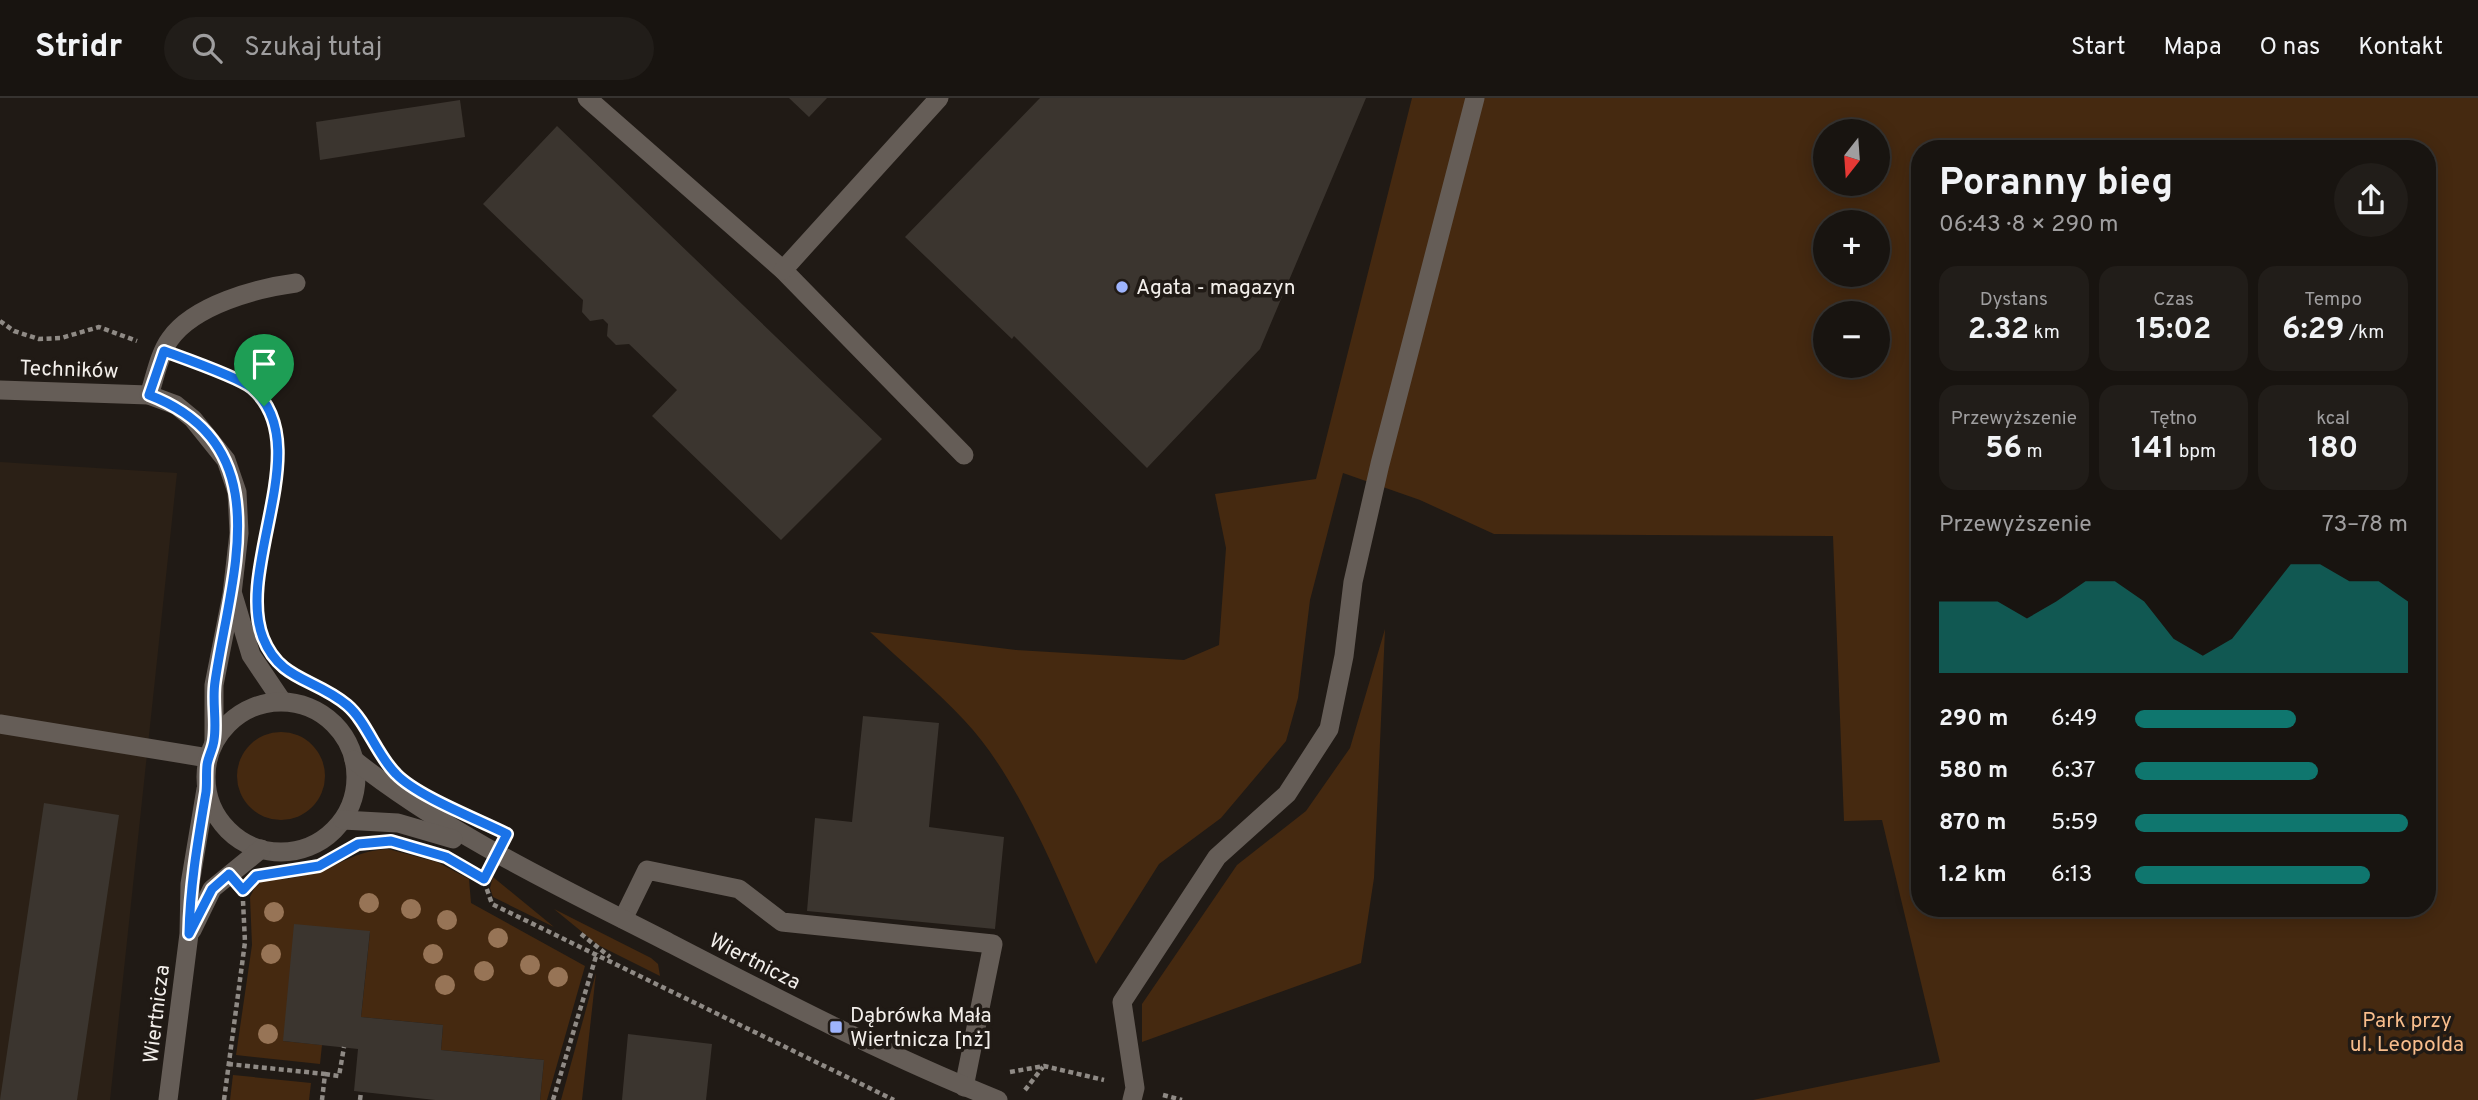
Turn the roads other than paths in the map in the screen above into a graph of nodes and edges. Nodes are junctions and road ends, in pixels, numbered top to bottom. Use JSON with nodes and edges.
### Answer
{"nodes":[{"id":1,"x":587,"y":98,"type":"edge"},
{"id":2,"x":939,"y":98,"type":"edge"},
{"id":3,"x":1475,"y":98,"type":"edge"},
{"id":4,"x":783,"y":270,"type":"junction"},
{"id":5,"x":296,"y":283,"type":"dead end"},
{"id":6,"x":0,"y":390,"type":"edge"},
{"id":7,"x":149,"y":395,"type":"junction"},
{"id":8,"x":964,"y":455,"type":"dead end"},
{"id":9,"x":232,"y":594,"type":"junction"},
{"id":10,"x":282,"y":701,"type":"junction"},
{"id":11,"x":0,"y":724,"type":"edge"},
{"id":12,"x":211,"y":750,"type":"junction"},
{"id":13,"x":354,"y":760,"type":"junction"},
{"id":14,"x":206,"y":788,"type":"junction"},
{"id":15,"x":343,"y":820,"type":"junction"},
{"id":16,"x":261,"y":849,"type":"junction"},
{"id":17,"x":497,"y":855,"type":"junction"},
{"id":18,"x":623,"y":919,"type":"junction"},
{"id":19,"x":189,"y":934,"type":"junction"},
{"id":20,"x":964,"y":1087,"type":"junction"},
{"id":21,"x":168,"y":1100,"type":"edge"},
{"id":22,"x":998,"y":1100,"type":"edge"},
{"id":23,"x":1132,"y":1100,"type":"edge"}],
"edges":[{"from":1,"to":4,"type":"street"},
{"from":2,"to":4,"type":"street"},
{"from":3,"to":23,"type":"street"},
{"from":4,"to":8,"type":"street"},
{"from":5,"to":7,"type":"street"},
{"from":6,"to":7,"type":"street","name":"Techników"},
{"from":7,"to":9,"type":"street","name":"Techników"},
{"from":9,"to":10,"type":"street","name":"Techników"},
{"from":9,"to":12,"type":"street","name":"Techników"},
{"from":10,"to":12,"type":"street"},
{"from":10,"to":13,"type":"street"},
{"from":11,"to":12,"type":"street"},
{"from":12,"to":14,"type":"street"},
{"from":13,"to":15,"type":"street"},
{"from":13,"to":17,"type":"street","name":"Wiertnicza"},
{"from":14,"to":16,"type":"street"},
{"from":14,"to":19,"type":"street","name":"Wiertnicza"},
{"from":15,"to":16,"type":"street"},
{"from":15,"to":17,"type":"street","name":"Wiertnicza"},
{"from":16,"to":19,"type":"street","name":"Wiertnicza"},
{"from":17,"to":18,"type":"street","name":"Wiertnicza"},
{"from":18,"to":20,"type":"street","name":"Wiertnicza"},
{"from":18,"to":20,"type":"street"},
{"from":19,"to":21,"type":"street","name":"Wiertnicza"},
{"from":20,"to":22,"type":"street","name":"Wiertnicza"}]}
